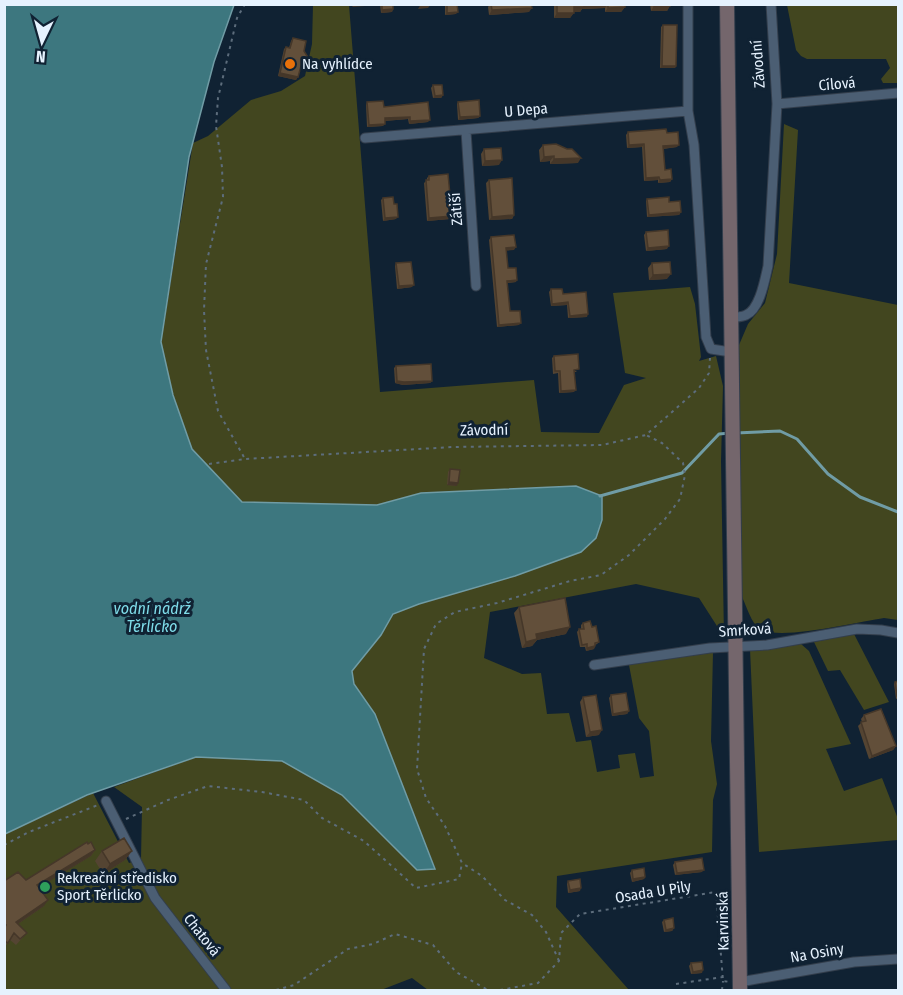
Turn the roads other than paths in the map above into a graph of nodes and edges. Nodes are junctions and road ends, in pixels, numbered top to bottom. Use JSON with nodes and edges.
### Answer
{"nodes":[{"id":1,"x":688,"y":4,"type":"edge"},
{"id":2,"x":727,"y":4,"type":"edge"},
{"id":3,"x":771,"y":4,"type":"edge"},
{"id":4,"x":898,"y":93,"type":"edge"},
{"id":5,"x":777,"y":104,"type":"junction"},
{"id":6,"x":688,"y":111,"type":"junction"},
{"id":7,"x":466,"y":131,"type":"junction"},
{"id":8,"x":365,"y":138,"type":"dead end"},
{"id":9,"x":476,"y":286,"type":"dead end"},
{"id":10,"x":731,"y":318,"type":"junction"},
{"id":11,"x":731,"y":352,"type":"junction"},
{"id":12,"x":898,"y":633,"type":"edge"},
{"id":13,"x":735,"y":645,"type":"junction"},
{"id":14,"x":594,"y":665,"type":"dead end"},
{"id":15,"x":106,"y":801,"type":"road end"},
{"id":16,"x":738,"y":850,"type":"joint"},
{"id":17,"x":898,"y":959,"type":"edge"},
{"id":18,"x":740,"y":986,"type":"edge"},
{"id":19,"x":226,"y":990,"type":"edge"}],
"edges":[{"from":1,"to":6,"type":"street"},
{"from":2,"to":10,"type":"main road","name":"Závodní"},
{"from":3,"to":5,"type":"street","name":"Závodní"},
{"from":4,"to":5,"type":"street","name":"Cílová"},
{"from":5,"to":10,"type":"street","name":"Závodní"},
{"from":6,"to":7,"type":"street","name":"U Depa"},
{"from":6,"to":11,"type":"street"},
{"from":7,"to":8,"type":"street","name":"U Depa"},
{"from":7,"to":9,"type":"street","name":"Zátiší"},
{"from":10,"to":11,"type":"main road","name":"Závodní"},
{"from":11,"to":13,"type":"main road","name":"Závodní"},
{"from":12,"to":13,"type":"street","name":"Smrková"},
{"from":13,"to":14,"type":"street","name":"Smrková"},
{"from":13,"to":16,"type":"main road","name":"Závodní"},
{"from":15,"to":19,"type":"street","name":"Chatová"},
{"from":16,"to":18,"type":"main road","name":"Karvinská"},
{"from":17,"to":18,"type":"street","name":"Na Osiny"}]}
